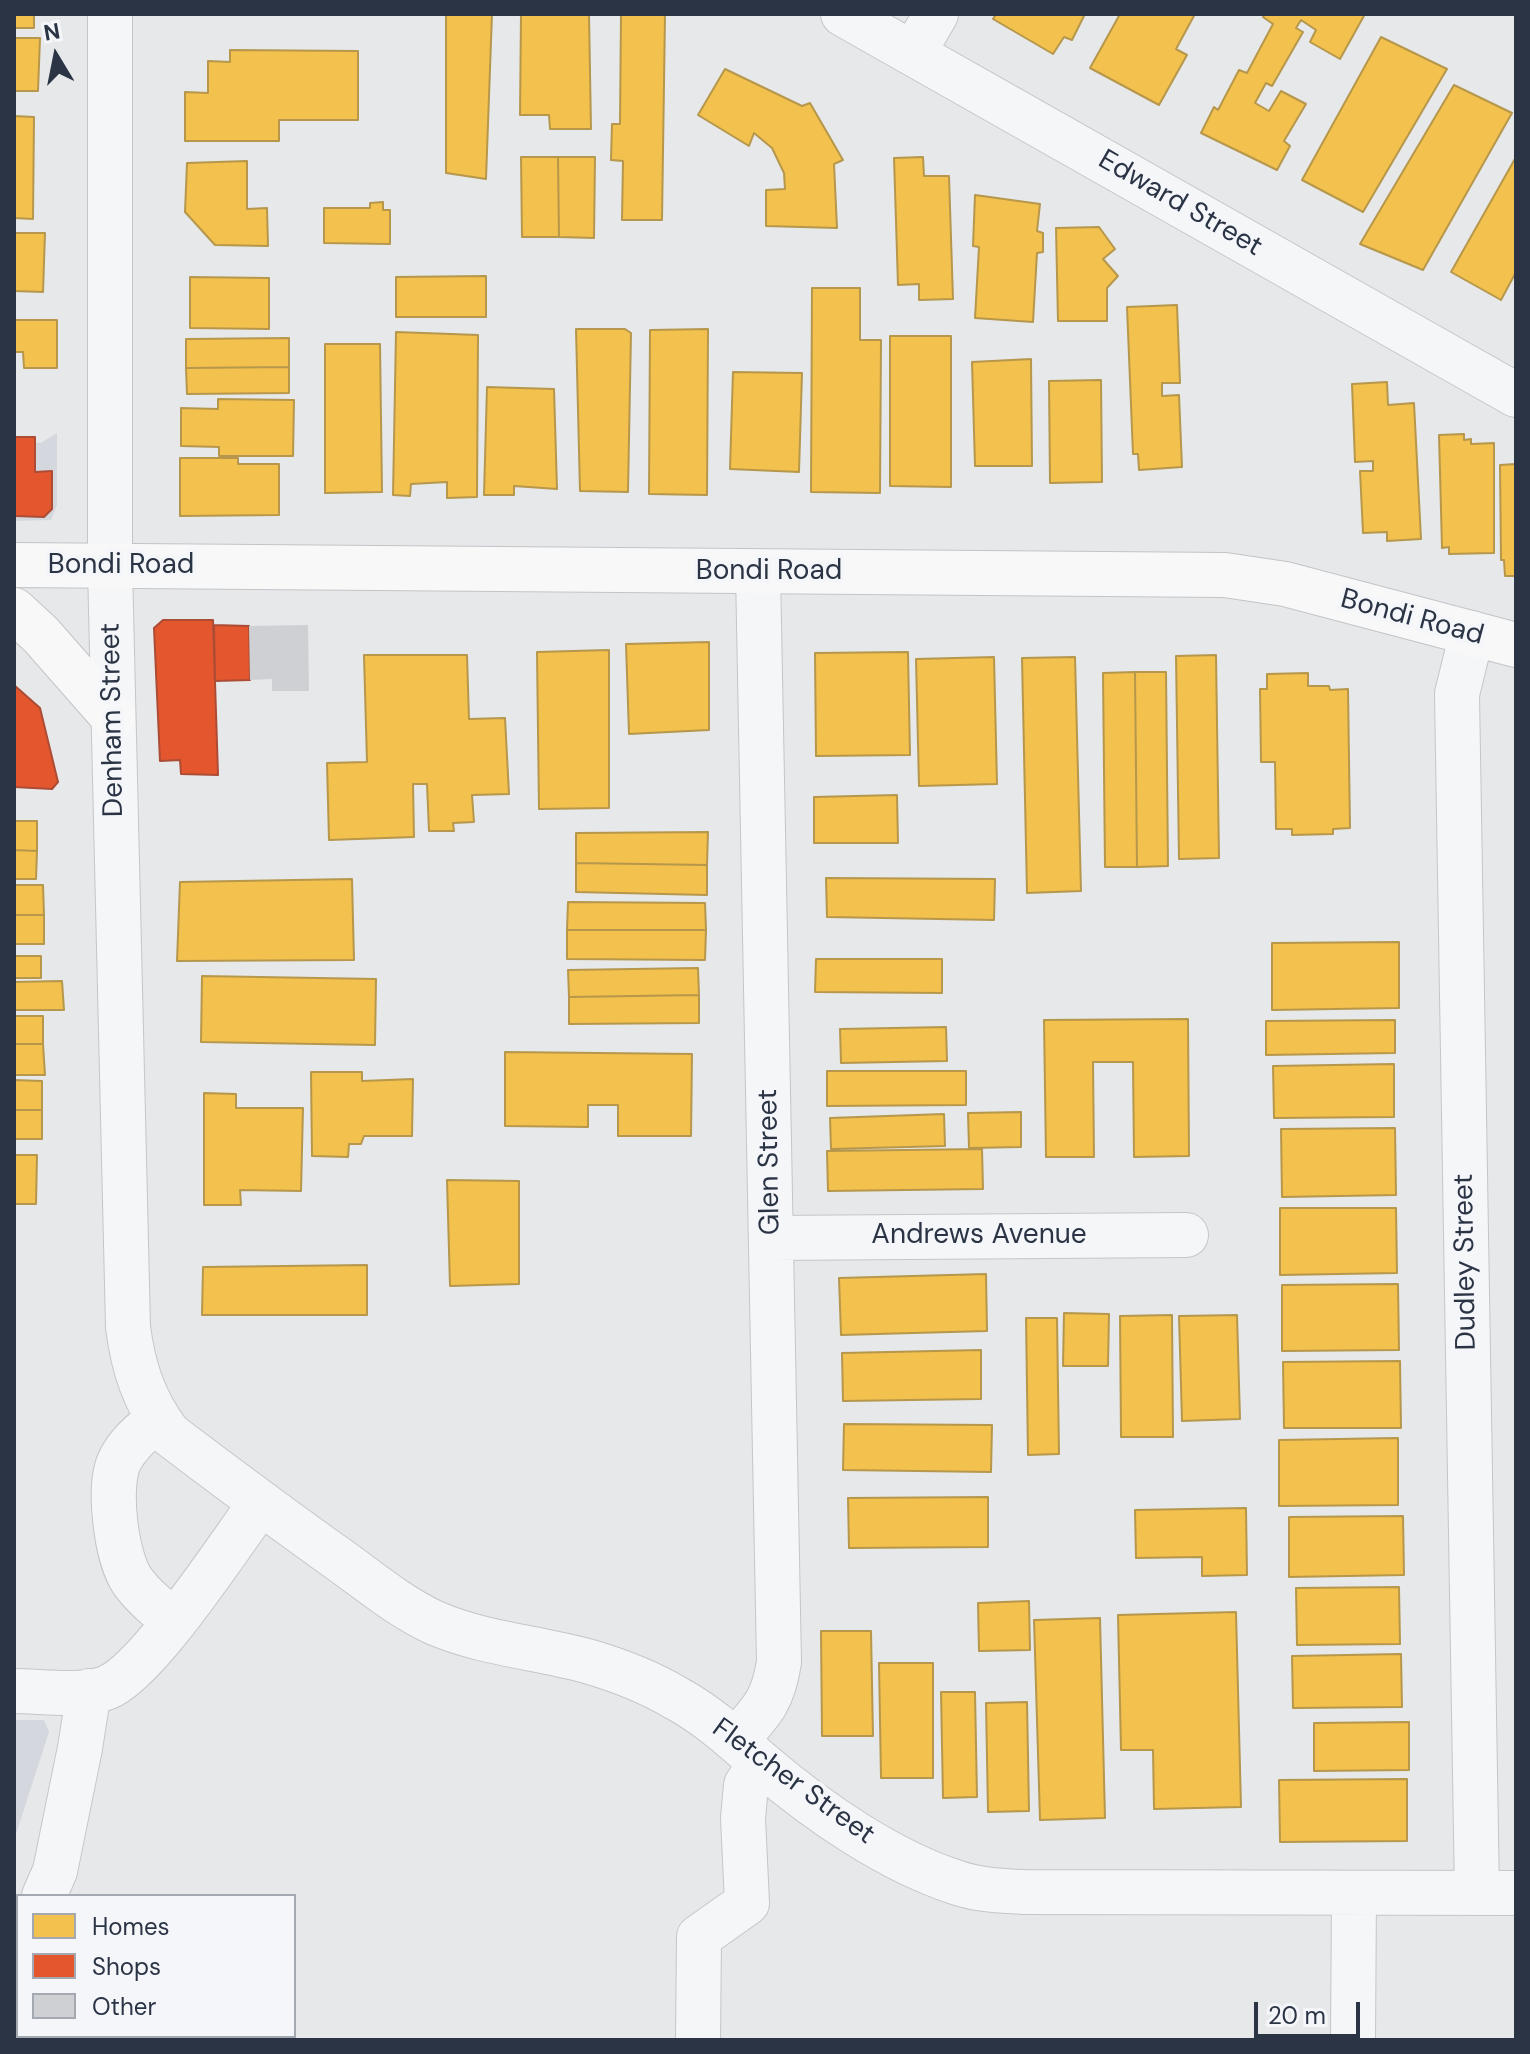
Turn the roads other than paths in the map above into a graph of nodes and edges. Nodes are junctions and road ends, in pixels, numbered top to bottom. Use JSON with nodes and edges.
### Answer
{"nodes":[{"id":1,"x":110,"y":14,"type":"edge"},
{"id":2,"x":843,"y":14,"type":"edge"},
{"id":3,"x":936,"y":14,"type":"edge"},
{"id":4,"x":914,"y":52,"type":"junction"},
{"id":5,"x":1516,"y":395,"type":"edge"},
{"id":6,"x":14,"y":565,"type":"edge"},
{"id":7,"x":110,"y":567,"type":"junction"},
{"id":8,"x":758,"y":572,"type":"junction"},
{"id":9,"x":14,"y":610,"type":"edge"},
{"id":10,"x":1472,"y":633,"type":"junction"},
{"id":11,"x":1516,"y":645,"type":"edge"},
{"id":12,"x":113,"y":717,"type":"junction"},
{"id":13,"x":1186,"y":1235,"type":"dead end"},
{"id":14,"x":771,"y":1238,"type":"junction"},
{"id":15,"x":158,"y":1419,"type":"junction"},
{"id":16,"x":260,"y":1504,"type":"junction"},
{"id":17,"x":174,"y":1621,"type":"junction"},
{"id":18,"x":14,"y":1691,"type":"edge"},
{"id":19,"x":89,"y":1691,"type":"junction"},
{"id":20,"x":749,"y":1751,"type":"junction"},
{"id":21,"x":1496,"y":1893,"type":"edge"},
{"id":22,"x":45,"y":1894,"type":"edge"},
{"id":23,"x":1354,"y":1894,"type":"junction"},
{"id":24,"x":698,"y":2040,"type":"edge"},
{"id":25,"x":1353,"y":2040,"type":"edge"}],
"edges":[{"from":1,"to":7,"type":"street","name":"Denham Street"},
{"from":2,"to":4,"type":"street","name":"Edward Street"},
{"from":3,"to":4,"type":"street"},
{"from":4,"to":5,"type":"street","name":"Edward Street"},
{"from":6,"to":7,"type":"main road","name":"Bondi Road"},
{"from":7,"to":8,"type":"main road","name":"Bondi Road"},
{"from":7,"to":12,"type":"street","name":"Denham Street"},
{"from":8,"to":10,"type":"main road","name":"Bondi Road"},
{"from":8,"to":14,"type":"street","name":"Glen Street"},
{"from":9,"to":12,"type":"main road"},
{"from":10,"to":11,"type":"main road","name":"Bondi Road"},
{"from":10,"to":21,"type":"street","name":"Dudley Street"},
{"from":12,"to":15,"type":"street","name":"Denham Street"},
{"from":13,"to":14,"type":"street","name":"Andrews Avenue"},
{"from":14,"to":20,"type":"street","name":"Glen Street"},
{"from":15,"to":16,"type":"street","name":"Denham Street"},
{"from":15,"to":17,"type":"street"},
{"from":16,"to":17,"type":"street"},
{"from":16,"to":20,"type":"street","name":"Fletcher Street"},
{"from":17,"to":19,"type":"street"},
{"from":18,"to":19,"type":"street"},
{"from":19,"to":22,"type":"street"},
{"from":20,"to":23,"type":"street","name":"Fletcher Street"},
{"from":20,"to":24,"type":"street","name":"Glen Street"},
{"from":21,"to":23,"type":"street","name":"Fletcher Street"},
{"from":23,"to":25,"type":"street"}]}
